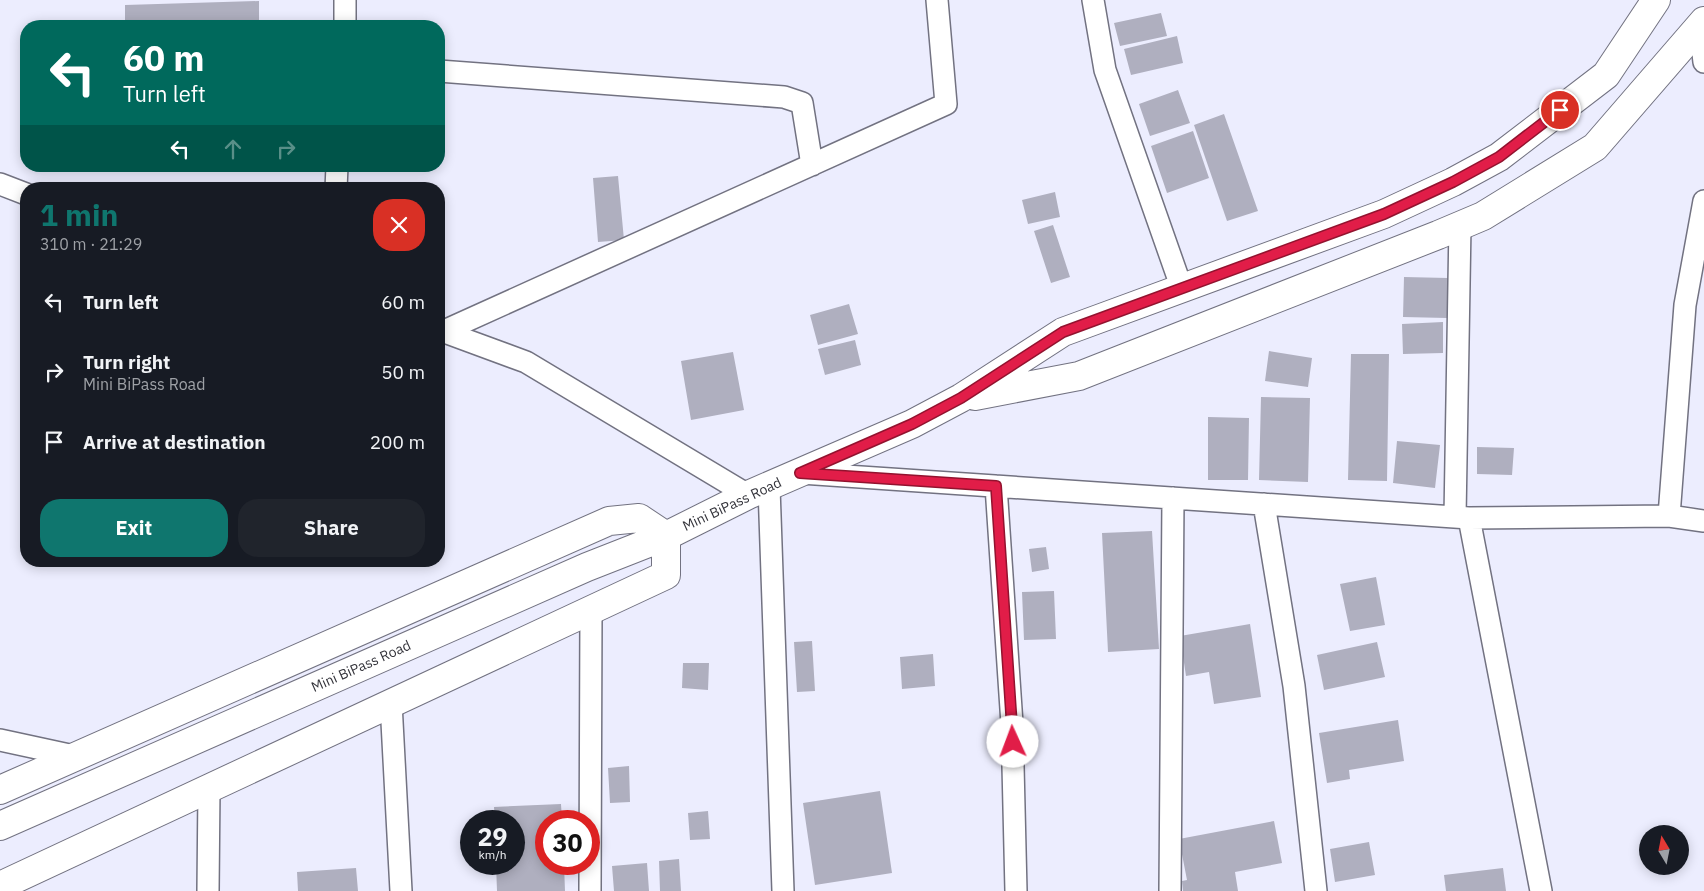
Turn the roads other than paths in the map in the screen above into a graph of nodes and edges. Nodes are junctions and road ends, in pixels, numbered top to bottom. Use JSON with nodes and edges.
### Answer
{"nodes":[{"id":1,"x":345,"y":0,"type":"edge"},
{"id":2,"x":937,"y":0,"type":"edge"},
{"id":3,"x":1093,"y":0,"type":"edge"},
{"id":4,"x":1656,"y":0,"type":"edge"},
{"id":5,"x":345,"y":20,"type":"edge"},
{"id":6,"x":1702,"y":24,"type":"edge"},
{"id":7,"x":1704,"y":62,"type":"edge"},
{"id":8,"x":445,"y":71,"type":"edge"},
{"id":9,"x":812,"y":165,"type":"junction"},
{"id":10,"x":0,"y":184,"type":"edge"},
{"id":11,"x":20,"y":192,"type":"edge"},
{"id":12,"x":1704,"y":201,"type":"edge"},
{"id":13,"x":1460,"y":225,"type":"junction"},
{"id":14,"x":1702,"y":225,"type":"edge"},
{"id":15,"x":1182,"y":289,"type":"junction"},
{"id":16,"x":445,"y":329,"type":"edge"},
{"id":17,"x":445,"y":332,"type":"edge"},
{"id":18,"x":961,"y":398,"type":"junction"},
{"id":19,"x":800,"y":473,"type":"junction"},
{"id":20,"x":996,"y":486,"type":"junction"},
{"id":21,"x":759,"y":491,"type":"junction"},
{"id":22,"x":1173,"y":498,"type":"junction"},
{"id":23,"x":1264,"y":504,"type":"junction"},
{"id":24,"x":1669,"y":516,"type":"junction"},
{"id":25,"x":1462,"y":517,"type":"junction"},
{"id":26,"x":1704,"y":521,"type":"edge"},
{"id":27,"x":666,"y":536,"type":"junction"},
{"id":28,"x":592,"y":610,"type":"junction"},
{"id":29,"x":391,"y":703,"type":"junction"},
{"id":30,"x":0,"y":740,"type":"edge"},
{"id":31,"x":74,"y":756,"type":"junction"},
{"id":32,"x":209,"y":788,"type":"junction"},
{"id":33,"x":0,"y":790,"type":"edge"},
{"id":34,"x":0,"y":826,"type":"edge"},
{"id":35,"x":0,"y":886,"type":"edge"},
{"id":36,"x":208,"y":891,"type":"edge"},
{"id":37,"x":401,"y":891,"type":"edge"},
{"id":38,"x":590,"y":891,"type":"edge"},
{"id":39,"x":783,"y":891,"type":"edge"},
{"id":40,"x":1016,"y":891,"type":"edge"},
{"id":41,"x":1170,"y":891,"type":"edge"},
{"id":42,"x":1316,"y":891,"type":"edge"},
{"id":43,"x":1541,"y":891,"type":"edge"}],
"edges":[{"from":1,"to":5,"type":"street"},
{"from":2,"to":9,"type":"street"},
{"from":3,"to":15,"type":"street"},
{"from":4,"to":15,"type":"street","name":"Mini BiPass Road"},
{"from":6,"to":7,"type":"street"},
{"from":6,"to":13,"type":"street"},
{"from":8,"to":9,"type":"street"},
{"from":9,"to":16,"type":"street"},
{"from":10,"to":11,"type":"street"},
{"from":12,"to":14,"type":"street"},
{"from":13,"to":18,"type":"street"},
{"from":13,"to":25,"type":"street"},
{"from":14,"to":24,"type":"street"},
{"from":15,"to":18,"type":"street","name":"Mini BiPass Road"},
{"from":17,"to":21,"type":"street"},
{"from":18,"to":19,"type":"street","name":"Mini BiPass Road"},
{"from":19,"to":20,"type":"street"},
{"from":19,"to":21,"type":"street","name":"Mini BiPass Road"},
{"from":20,"to":22,"type":"street"},
{"from":20,"to":40,"type":"street"},
{"from":21,"to":27,"type":"street","name":"Mini BiPass Road"},
{"from":21,"to":39,"type":"street"},
{"from":22,"to":23,"type":"street"},
{"from":22,"to":41,"type":"street"},
{"from":23,"to":25,"type":"street"},
{"from":23,"to":42,"type":"street"},
{"from":24,"to":25,"type":"street"},
{"from":24,"to":26,"type":"street"},
{"from":25,"to":43,"type":"street"},
{"from":27,"to":28,"type":"street"},
{"from":27,"to":31,"type":"street"},
{"from":27,"to":34,"type":"street","name":"Mini BiPass Road"},
{"from":28,"to":29,"type":"street"},
{"from":28,"to":38,"type":"street"},
{"from":29,"to":32,"type":"street"},
{"from":29,"to":37,"type":"street"},
{"from":30,"to":31,"type":"street"},
{"from":31,"to":33,"type":"street"},
{"from":32,"to":35,"type":"street"},
{"from":32,"to":36,"type":"street"}]}
